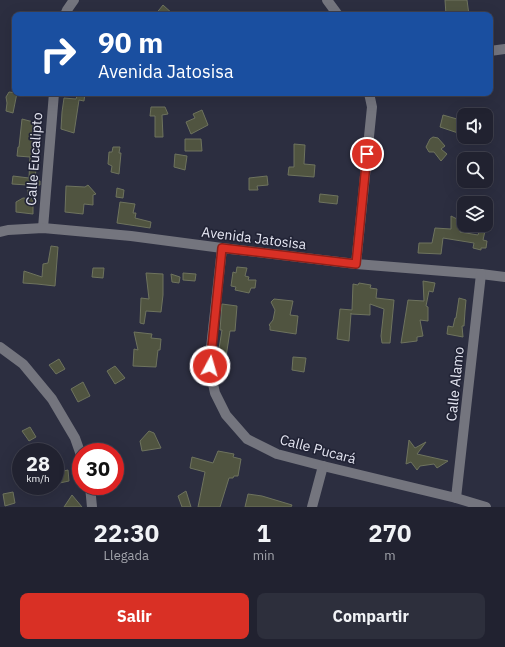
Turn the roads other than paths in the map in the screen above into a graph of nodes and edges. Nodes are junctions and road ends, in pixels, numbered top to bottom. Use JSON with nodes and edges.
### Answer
{"nodes":[{"id":1,"x":74,"y":0,"type":"edge"},
{"id":2,"x":327,"y":0,"type":"edge"},
{"id":3,"x":66,"y":12,"type":"edge"},
{"id":4,"x":336,"y":12,"type":"edge"},
{"id":5,"x":505,"y":49,"type":"edge"},
{"id":6,"x":493,"y":51,"type":"edge"},
{"id":7,"x":54,"y":96,"type":"edge"},
{"id":8,"x":370,"y":96,"type":"edge"},
{"id":9,"x":43,"y":228,"type":"junction"},
{"id":10,"x":0,"y":232,"type":"edge"},
{"id":11,"x":222,"y":248,"type":"junction"},
{"id":12,"x":356,"y":264,"type":"junction"},
{"id":13,"x":481,"y":274,"type":"junction"},
{"id":14,"x":505,"y":277,"type":"edge"},
{"id":15,"x":0,"y":347,"type":"edge"},
{"id":16,"x":77,"y":443,"type":"edge"},
{"id":17,"x":323,"y":466,"type":"junction"},
{"id":18,"x":91,"y":495,"type":"edge"},
{"id":19,"x":456,"y":498,"type":"junction"},
{"id":20,"x":92,"y":507,"type":"edge"},
{"id":21,"x":312,"y":507,"type":"edge"},
{"id":22,"x":486,"y":507,"type":"edge"}],
"edges":[{"from":1,"to":3,"type":"street"},
{"from":2,"to":4,"type":"street"},
{"from":5,"to":6,"type":"street"},
{"from":7,"to":9,"type":"street","name":"Calle Eucalipto"},
{"from":8,"to":12,"type":"street"},
{"from":9,"to":10,"type":"street","name":"Avenida Jatosisa"},
{"from":9,"to":11,"type":"street","name":"Avenida Jatosisa"},
{"from":11,"to":12,"type":"street","name":"Avenida Jatosisa"},
{"from":11,"to":17,"type":"street","name":"Calle Pucará"},
{"from":12,"to":13,"type":"street","name":"Avenida Jatosisa"},
{"from":13,"to":14,"type":"street","name":"Avenida Jatosisa"},
{"from":13,"to":19,"type":"street","name":"Calle Alamo"},
{"from":15,"to":16,"type":"street"},
{"from":17,"to":19,"type":"street","name":"Calle Pucará"},
{"from":17,"to":21,"type":"street"},
{"from":18,"to":20,"type":"street"},
{"from":19,"to":22,"type":"street","name":"Calle Pucará"}]}
